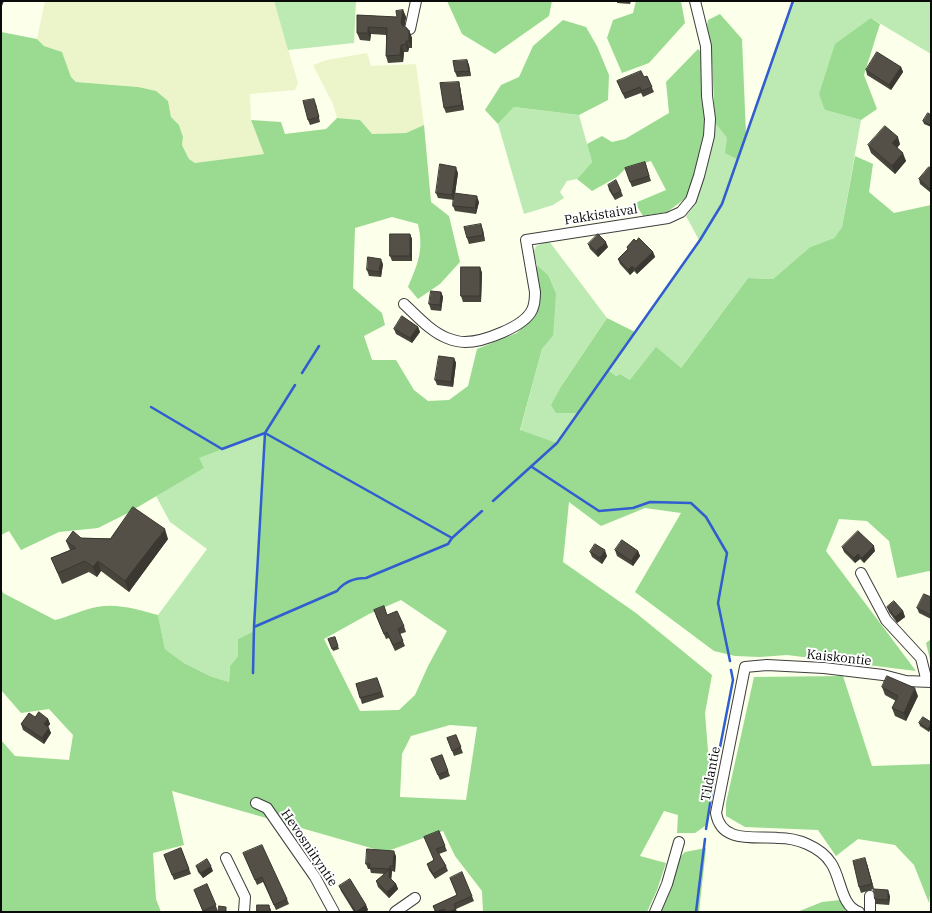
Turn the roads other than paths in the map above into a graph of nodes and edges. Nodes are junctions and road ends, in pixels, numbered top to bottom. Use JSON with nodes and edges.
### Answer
{"nodes":[{"id":1,"x":416,"y":1,"type":"edge"},
{"id":2,"x":695,"y":1,"type":"edge"},
{"id":3,"x":410,"y":30,"type":"edge"},
{"id":4,"x":404,"y":304,"type":"dead end"},
{"id":5,"x":860,"y":573,"type":"dead end"},
{"id":6,"x":744,"y":667,"type":"joint"},
{"id":7,"x":929,"y":682,"type":"edge"},
{"id":8,"x":256,"y":803,"type":"dead end"},
{"id":9,"x":679,"y":842,"type":"dead end"},
{"id":10,"x":226,"y":858,"type":"dead end"},
{"id":11,"x":870,"y":896,"type":"dead end"},
{"id":12,"x":415,"y":898,"type":"dead end"},
{"id":13,"x":244,"y":912,"type":"edge"},
{"id":14,"x":334,"y":912,"type":"edge"},
{"id":15,"x":395,"y":912,"type":"edge"},
{"id":16,"x":655,"y":912,"type":"edge"},
{"id":17,"x":856,"y":912,"type":"edge"},
{"id":18,"x":870,"y":912,"type":"edge"}],
"edges":[{"from":1,"to":3,"type":"street"},
{"from":2,"to":4,"type":"street","name":"Pakkistaival"},
{"from":5,"to":7,"type":"street"},
{"from":6,"to":7,"type":"street","name":"Kaiskontie"},
{"from":6,"to":17,"type":"street","name":"Tildantie"},
{"from":8,"to":14,"type":"street","name":"Hevosniityntie"},
{"from":9,"to":16,"type":"street"},
{"from":10,"to":13,"type":"street"},
{"from":11,"to":18,"type":"street"},
{"from":12,"to":15,"type":"street"}]}
